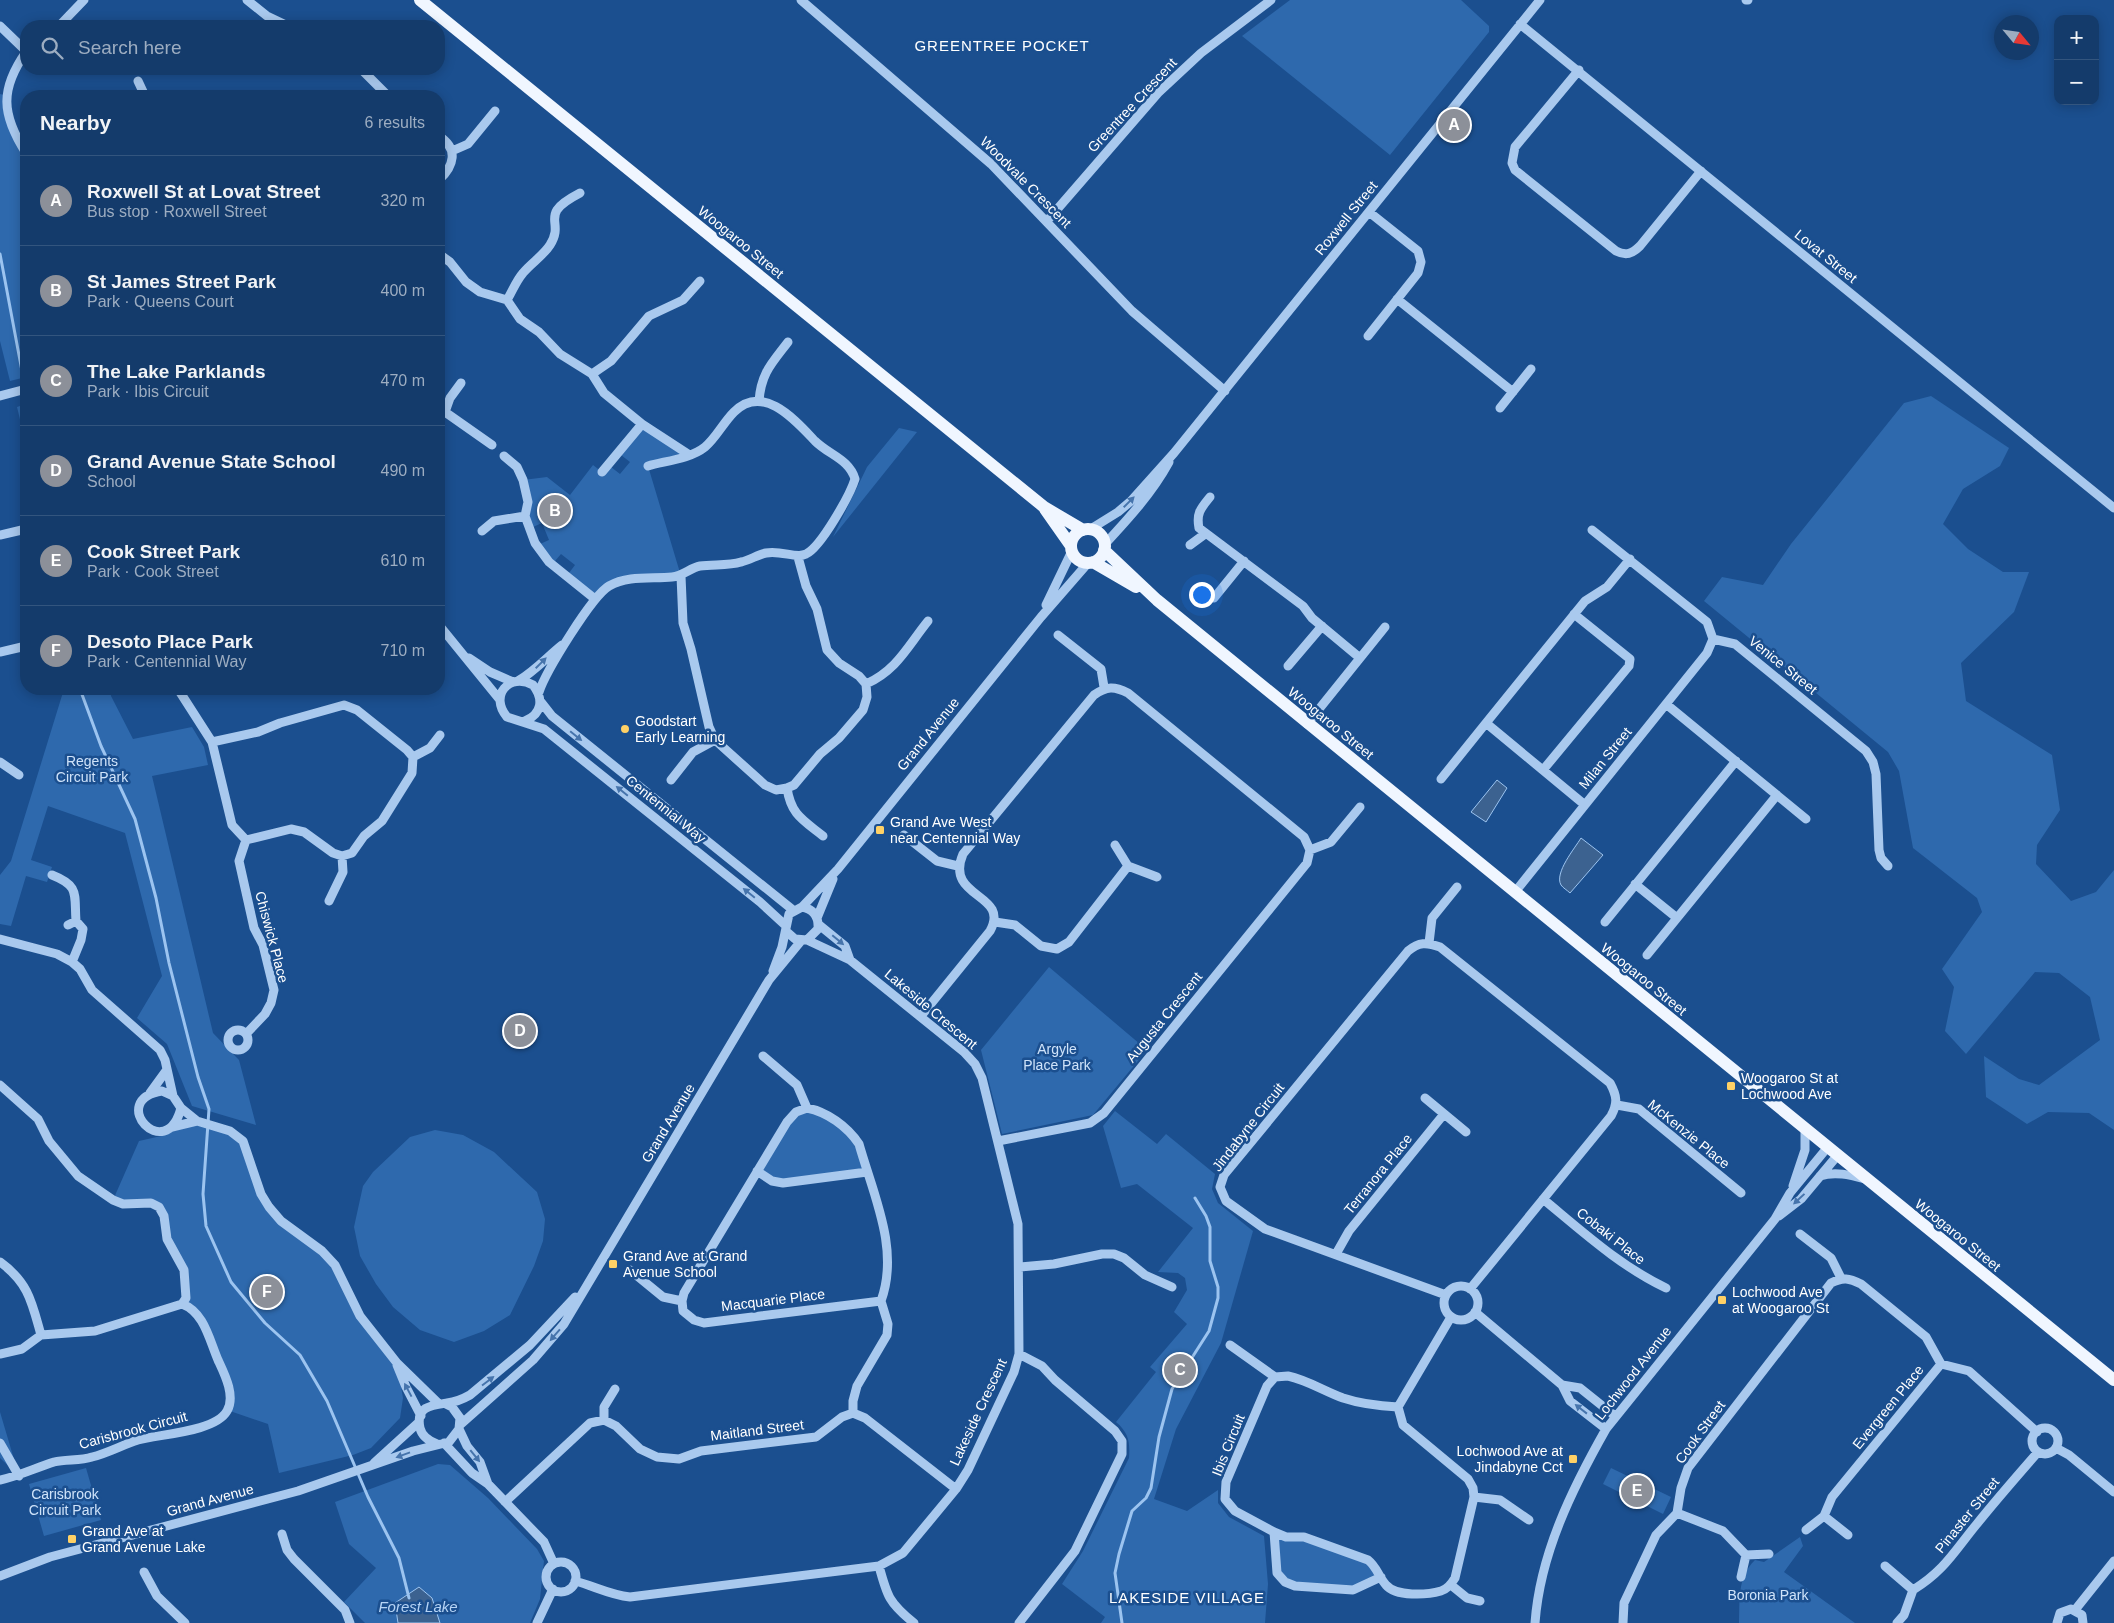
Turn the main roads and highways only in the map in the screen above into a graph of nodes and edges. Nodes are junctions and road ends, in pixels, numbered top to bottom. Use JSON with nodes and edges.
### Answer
{"nodes":[{"id":1,"x":420,"y":0,"type":"edge"},
{"id":2,"x":445,"y":20,"type":"edge"},
{"id":3,"x":445,"y":20,"type":"edge"},
{"id":4,"x":1044,"y":507,"type":"junction"},
{"id":5,"x":1086,"y":530,"type":"junction"},
{"id":6,"x":1105,"y":547,"type":"junction"},
{"id":7,"x":1072,"y":549,"type":"junction"},
{"id":8,"x":1090,"y":563,"type":"junction"},
{"id":9,"x":1157,"y":600,"type":"junction"},
{"id":10,"x":2114,"y":1380,"type":"edge"}],
"edges":[{"from":1,"to":3,"type":"main road","name":"Woogaroo Street"},
{"from":2,"to":4,"type":"main road","name":"Woogaroo Street"},
{"from":4,"to":5,"type":"main road","name":"Woogaroo Street"},
{"from":4,"to":7,"type":"main road","name":"Woogaroo Street"},
{"from":5,"to":6,"type":"main road","name":"Woogaroo Street"},
{"from":5,"to":7,"type":"main road"},
{"from":6,"to":8,"type":"main road"},
{"from":6,"to":9,"type":"main road","name":"Woogaroo Street"},
{"from":7,"to":8,"type":"main road","name":"Woogaroo Street"},
{"from":8,"to":9,"type":"main road","name":"Woogaroo Street"},
{"from":9,"to":10,"type":"main road","name":"Woogaroo Street"}]}
